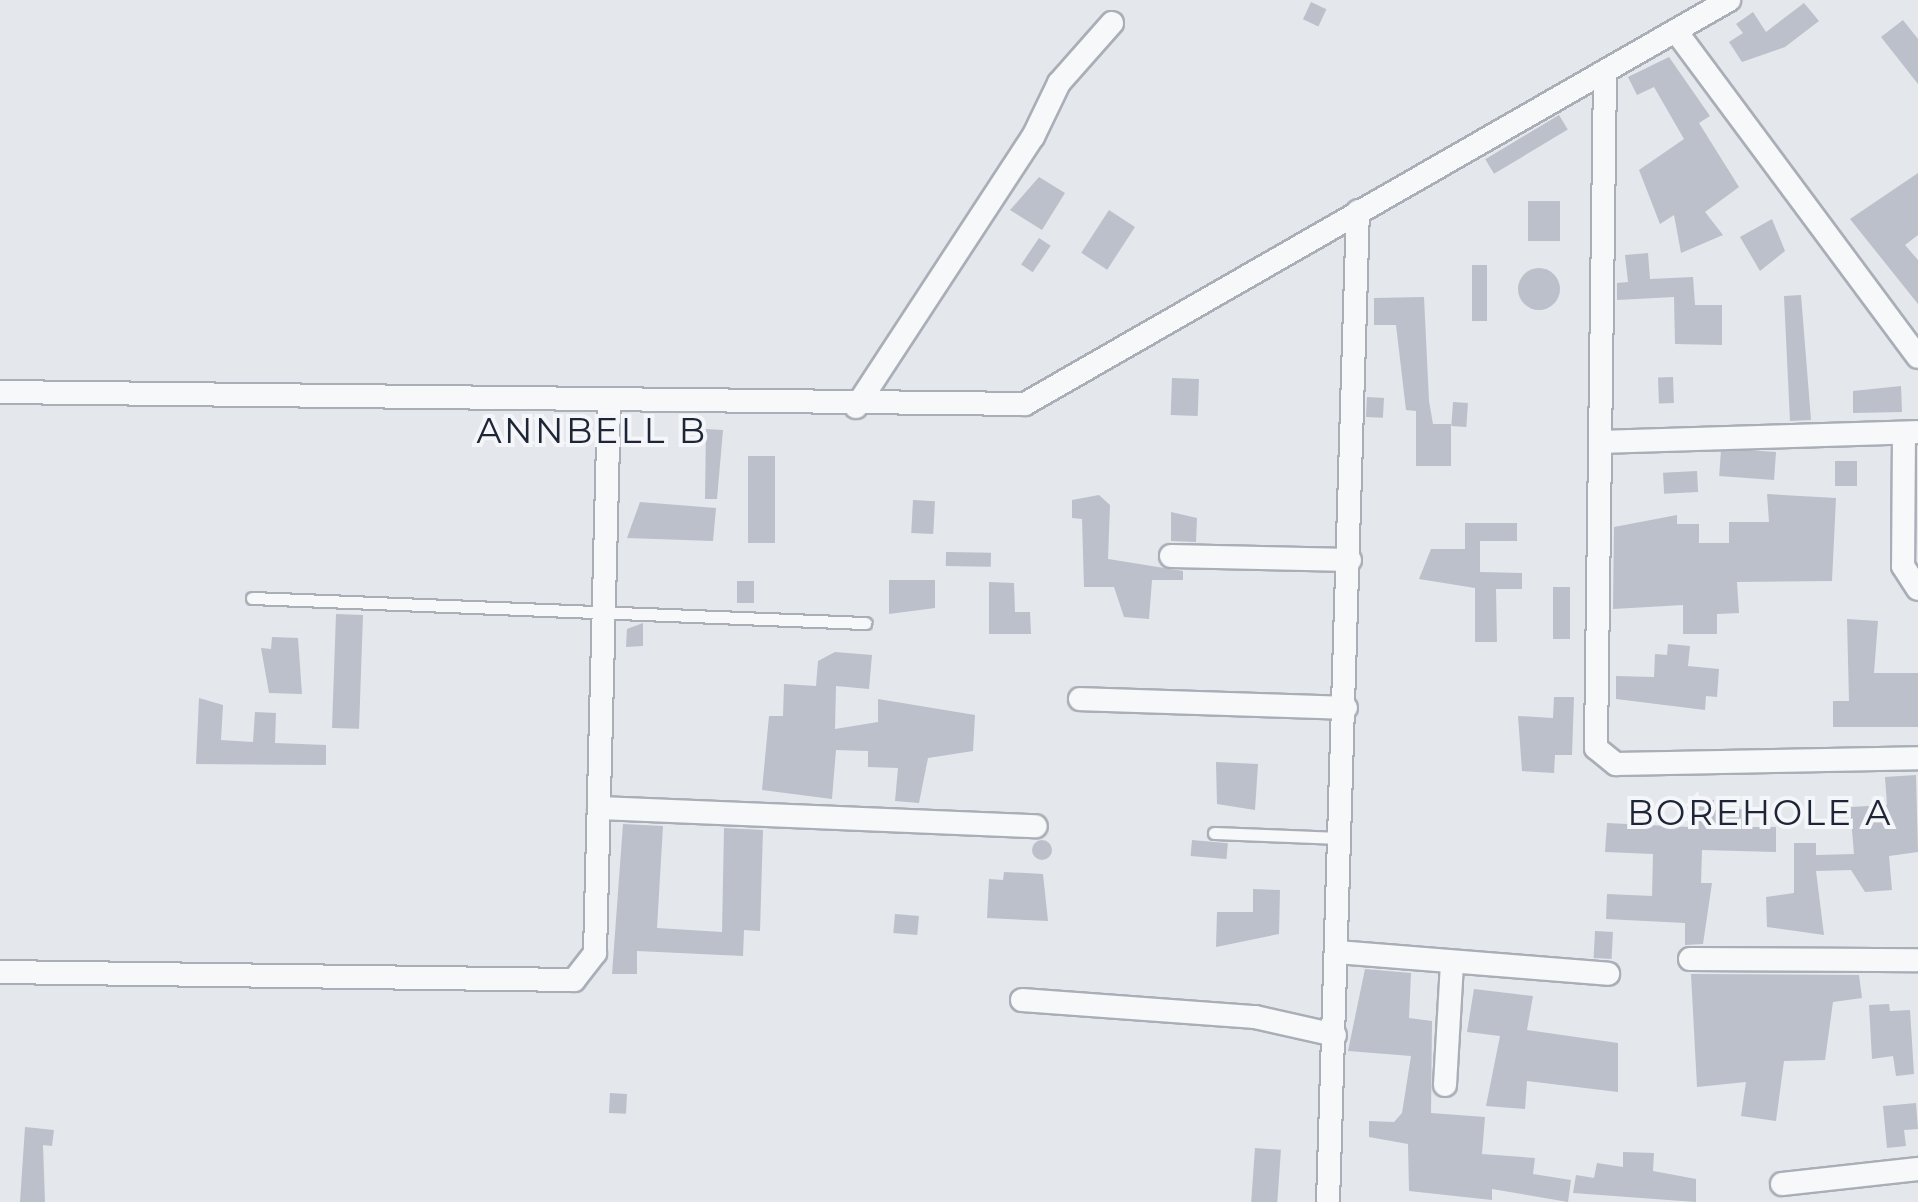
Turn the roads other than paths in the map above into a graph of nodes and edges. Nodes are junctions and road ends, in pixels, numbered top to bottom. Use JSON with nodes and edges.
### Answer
{"nodes":[{"id":1,"x":1729,"y":0,"type":"edge"},
{"id":2,"x":1112,"y":23,"type":"dead end"},
{"id":3,"x":1678,"y":34,"type":"junction"},
{"id":4,"x":1605,"y":74,"type":"junction"},
{"id":5,"x":1358,"y":211,"type":"junction"},
{"id":6,"x":1918,"y":358,"type":"edge"},
{"id":7,"x":0,"y":392,"type":"edge"},
{"id":8,"x":608,"y":404,"type":"junction"},
{"id":9,"x":856,"y":407,"type":"junction"},
{"id":10,"x":1911,"y":433,"type":"edge"},
{"id":11,"x":1602,"y":442,"type":"junction"},
{"id":12,"x":1171,"y":556,"type":"dead end"},
{"id":13,"x":1350,"y":560,"type":"junction"},
{"id":14,"x":1918,"y":589,"type":"edge"},
{"id":15,"x":252,"y":598,"type":"dead end"},
{"id":16,"x":602,"y":611,"type":"junction"},
{"id":17,"x":865,"y":622,"type":"dead end"},
{"id":18,"x":1080,"y":699,"type":"dead end"},
{"id":19,"x":1346,"y":708,"type":"junction"},
{"id":20,"x":1918,"y":758,"type":"edge"},
{"id":21,"x":598,"y":808,"type":"junction"},
{"id":22,"x":1036,"y":826,"type":"dead end"},
{"id":23,"x":1214,"y":833,"type":"dead end"},
{"id":24,"x":1343,"y":838,"type":"junction"},
{"id":25,"x":1336,"y":952,"type":"junction"},
{"id":26,"x":1690,"y":959,"type":"dead end"},
{"id":27,"x":1918,"y":960,"type":"edge"},
{"id":28,"x":1452,"y":964,"type":"junction"},
{"id":29,"x":0,"y":972,"type":"edge"},
{"id":30,"x":1608,"y":974,"type":"dead end"},
{"id":31,"x":1022,"y":1000,"type":"dead end"},
{"id":32,"x":1335,"y":1035,"type":"junction"},
{"id":33,"x":1446,"y":1084,"type":"dead end"},
{"id":34,"x":1918,"y":1169,"type":"edge"},
{"id":35,"x":1782,"y":1184,"type":"dead end"},
{"id":36,"x":1328,"y":1202,"type":"edge"}],
"edges":[{"from":1,"to":3,"type":"street"},
{"from":2,"to":9,"type":"street"},
{"from":3,"to":4,"type":"street"},
{"from":3,"to":6,"type":"street"},
{"from":4,"to":5,"type":"street"},
{"from":4,"to":11,"type":"street"},
{"from":5,"to":9,"type":"street"},
{"from":5,"to":13,"type":"street"},
{"from":7,"to":8,"type":"street"},
{"from":8,"to":9,"type":"street"},
{"from":8,"to":16,"type":"street"},
{"from":10,"to":11,"type":"street"},
{"from":10,"to":14,"type":"street"},
{"from":11,"to":20,"type":"street"},
{"from":12,"to":13,"type":"street"},
{"from":13,"to":19,"type":"street"},
{"from":15,"to":16,"type":"lane"},
{"from":16,"to":17,"type":"lane"},
{"from":16,"to":21,"type":"street"},
{"from":18,"to":19,"type":"street"},
{"from":19,"to":24,"type":"street"},
{"from":21,"to":22,"type":"street"},
{"from":21,"to":29,"type":"street"},
{"from":23,"to":24,"type":"lane"},
{"from":24,"to":25,"type":"street"},
{"from":25,"to":28,"type":"street"},
{"from":25,"to":32,"type":"street"},
{"from":26,"to":27,"type":"street"},
{"from":28,"to":30,"type":"street"},
{"from":28,"to":33,"type":"street"},
{"from":31,"to":32,"type":"street"},
{"from":32,"to":36,"type":"street"},
{"from":34,"to":35,"type":"street"}]}
